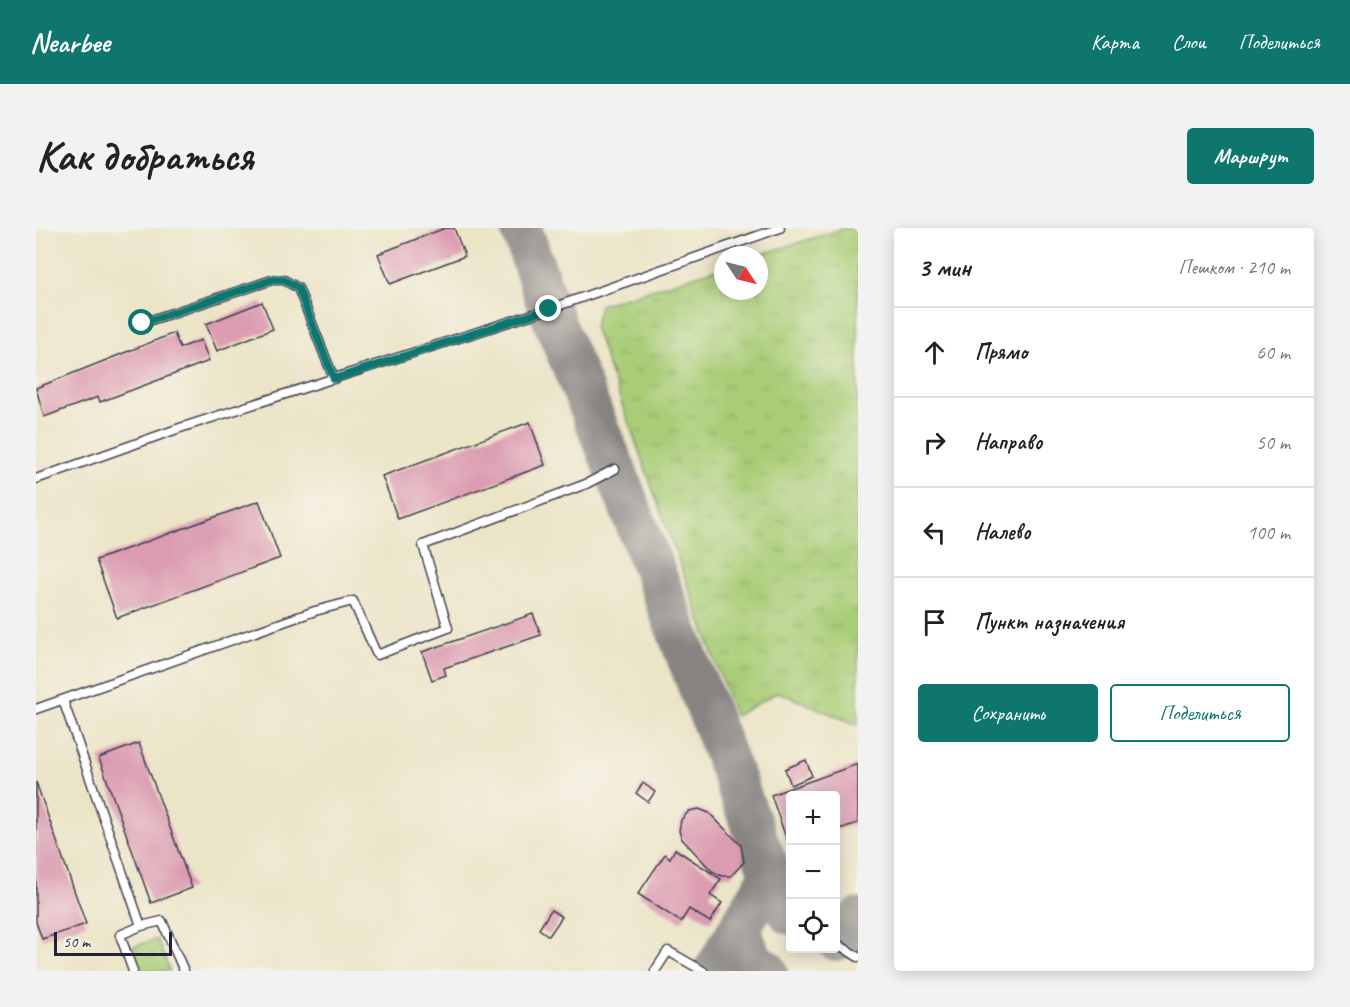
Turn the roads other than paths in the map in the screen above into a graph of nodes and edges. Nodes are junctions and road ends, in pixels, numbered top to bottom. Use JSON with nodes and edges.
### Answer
{"nodes":[{"id":1,"x":780,"y":228,"type":"edge"},
{"id":2,"x":142,"y":323,"type":"dead end"},
{"id":3,"x":334,"y":379,"type":"junction"},
{"id":4,"x":615,"y":469,"type":"dead end"},
{"id":5,"x":36,"y":478,"type":"edge"},
{"id":6,"x":63,"y":700,"type":"junction"},
{"id":7,"x":36,"y":709,"type":"edge"},
{"id":8,"x":141,"y":926,"type":"junction"},
{"id":9,"x":840,"y":946,"type":"edge"},
{"id":10,"x":858,"y":957,"type":"edge"},
{"id":11,"x":132,"y":971,"type":"edge"},
{"id":12,"x":184,"y":971,"type":"edge"},
{"id":13,"x":655,"y":971,"type":"edge"},
{"id":14,"x":703,"y":971,"type":"edge"}],
"edges":[{"from":1,"to":3,"type":"lane"},
{"from":2,"to":3,"type":"lane"},
{"from":3,"to":5,"type":"lane"},
{"from":4,"to":6,"type":"lane"},
{"from":6,"to":7,"type":"lane"},
{"from":6,"to":8,"type":"lane"},
{"from":8,"to":11,"type":"lane"},
{"from":8,"to":12,"type":"lane"},
{"from":9,"to":10,"type":"lane"},
{"from":13,"to":14,"type":"lane"}]}
